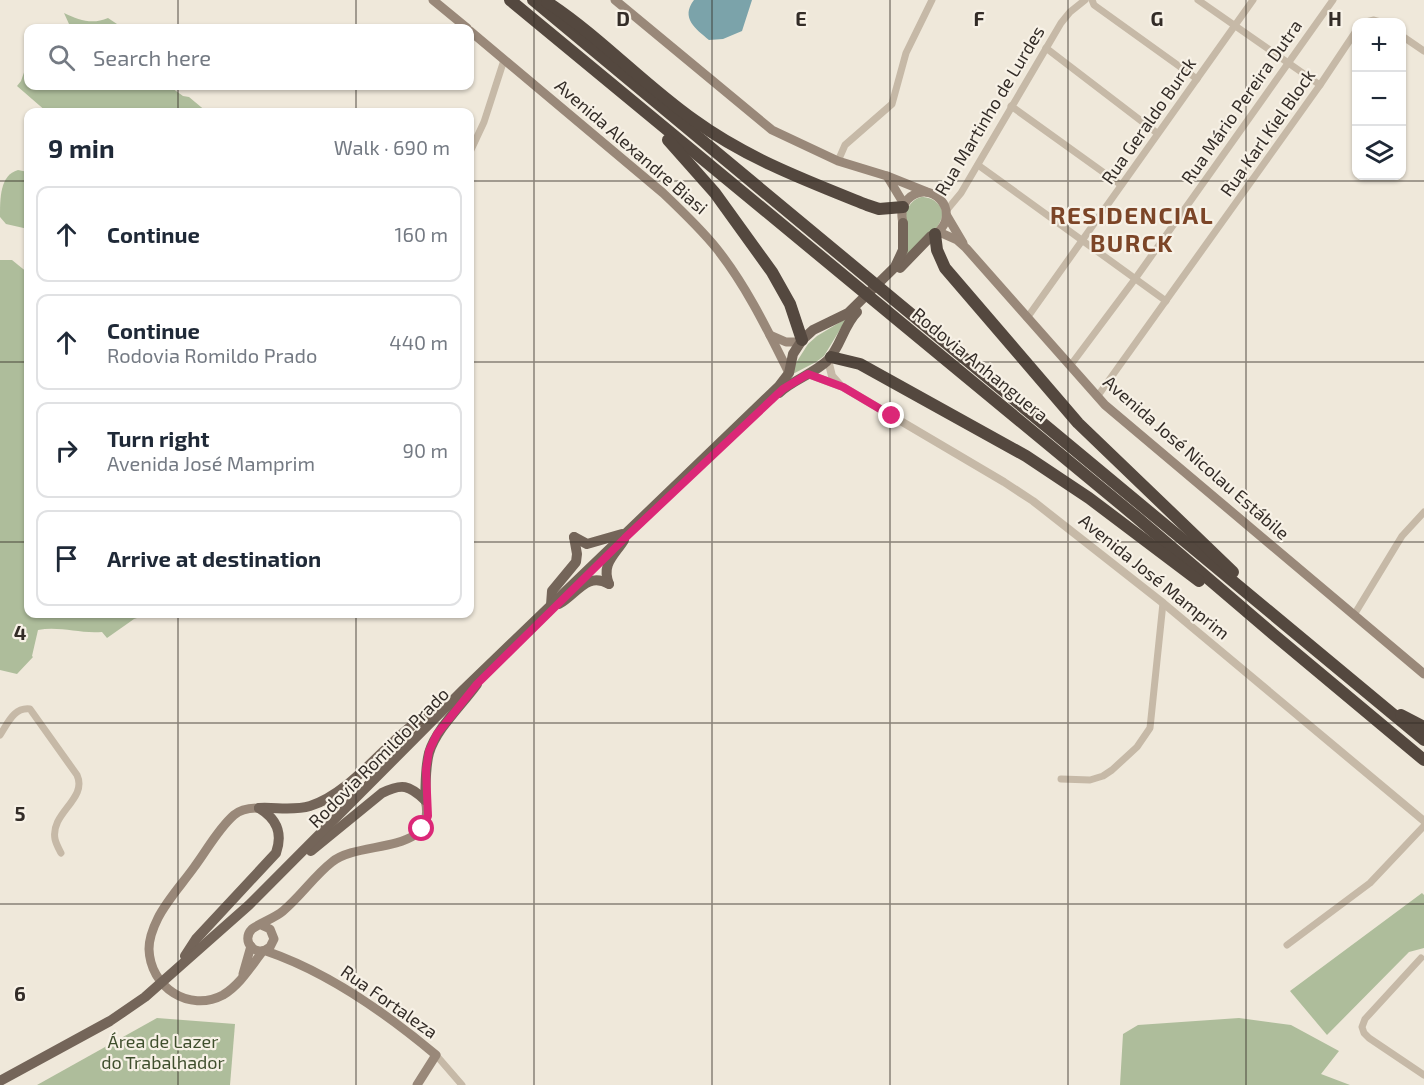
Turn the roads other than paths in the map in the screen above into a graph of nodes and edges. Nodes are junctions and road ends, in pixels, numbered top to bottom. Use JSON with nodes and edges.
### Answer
{"nodes":[{"id":1,"x":433,"y":0,"type":"edge"},
{"id":2,"x":510,"y":0,"type":"edge"},
{"id":3,"x":533,"y":0,"type":"edge"},
{"id":4,"x":543,"y":0,"type":"edge"},
{"id":5,"x":932,"y":0,"type":"edge"},
{"id":6,"x":1085,"y":0,"type":"edge"},
{"id":7,"x":1092,"y":0,"type":"edge"},
{"id":8,"x":1198,"y":0,"type":"edge"},
{"id":9,"x":1253,"y":0,"type":"edge"},
{"id":10,"x":1333,"y":0,"type":"edge"},
{"id":11,"x":617,"y":1,"type":"edge"},
{"id":12,"x":461,"y":24,"type":"edge"},
{"id":13,"x":1234,"y":26,"type":"junction"},
{"id":14,"x":474,"y":35,"type":"edge"},
{"id":15,"x":1352,"y":38,"type":"edge"},
{"id":16,"x":1406,"y":39,"type":"edge"},
{"id":17,"x":1046,"y":48,"type":"junction"},
{"id":18,"x":1424,"y":51,"type":"edge"},
{"id":19,"x":504,"y":60,"type":"junction"},
{"id":20,"x":1287,"y":63,"type":"junction"},
{"id":21,"x":1197,"y":79,"type":"junction"},
{"id":22,"x":1320,"y":85,"type":"junction"},
{"id":23,"x":1011,"y":106,"type":"junction"},
{"id":24,"x":641,"y":110,"type":"junction"},
{"id":25,"x":1157,"y":133,"type":"junction"},
{"id":26,"x":474,"y":143,"type":"edge"},
{"id":27,"x":838,"y":161,"type":"junction"},
{"id":28,"x":978,"y":165,"type":"junction"},
{"id":29,"x":887,"y":176,"type":"junction"},
{"id":30,"x":1122,"y":185,"type":"junction"},
{"id":31,"x":927,"y":192,"type":"junction"},
{"id":32,"x":904,"y":206,"type":"junction"},
{"id":33,"x":946,"y":213,"type":"junction"},
{"id":34,"x":903,"y":223,"type":"joint"},
{"id":35,"x":935,"y":234,"type":"junction"},
{"id":36,"x":1081,"y":241,"type":"junction"},
{"id":37,"x":966,"y":248,"type":"junction"},
{"id":38,"x":895,"y":270,"type":"junction"},
{"id":39,"x":1135,"y":279,"type":"junction"},
{"id":40,"x":1166,"y":301,"type":"junction"},
{"id":41,"x":850,"y":315,"type":"junction"},
{"id":42,"x":1027,"y":318,"type":"junction"},
{"id":43,"x":770,"y":335,"type":"junction"},
{"id":44,"x":802,"y":341,"type":"junction"},
{"id":45,"x":829,"y":358,"type":"junction"},
{"id":46,"x":1070,"y":366,"type":"junction"},
{"id":47,"x":789,"y":373,"type":"junction"},
{"id":48,"x":808,"y":374,"type":"junction"},
{"id":49,"x":843,"y":387,"type":"junction"},
{"id":50,"x":1097,"y":397,"type":"junction"},
{"id":51,"x":1424,"y":512,"type":"edge"},
{"id":52,"x":624,"y":536,"type":"junction"},
{"id":53,"x":1163,"y":603,"type":"junction"},
{"id":54,"x":552,"y":606,"type":"junction"},
{"id":55,"x":1354,"y":615,"type":"junction"},
{"id":56,"x":1285,"y":624,"type":"junction"},
{"id":57,"x":1272,"y":634,"type":"junction"},
{"id":58,"x":1424,"y":674,"type":"edge"},
{"id":59,"x":477,"y":684,"type":"junction"},
{"id":60,"x":1376,"y":701,"type":"junction"},
{"id":61,"x":449,"y":704,"type":"junction"},
{"id":62,"x":1424,"y":727,"type":"edge"},
{"id":63,"x":0,"y":735,"type":"edge"},
{"id":64,"x":1424,"y":740,"type":"edge"},
{"id":65,"x":1424,"y":760,"type":"edge"},
{"id":66,"x":1061,"y":778,"type":"dead end"},
{"id":67,"x":426,"y":800,"type":"junction"},
{"id":68,"x":259,"y":808,"type":"junction"},
{"id":69,"x":1424,"y":821,"type":"edge"},
{"id":70,"x":1424,"y":826,"type":"edge"},
{"id":71,"x":61,"y":853,"type":"dead end"},
{"id":72,"x":302,"y":858,"type":"junction"},
{"id":73,"x":283,"y":912,"type":"junction"},
{"id":74,"x":261,"y":926,"type":"junction"},
{"id":75,"x":274,"y":937,"type":"junction"},
{"id":76,"x":1287,"y":945,"type":"dead end"},
{"id":77,"x":250,"y":946,"type":"junction"},
{"id":78,"x":265,"y":951,"type":"junction"},
{"id":79,"x":288,"y":958,"type":"junction"},
{"id":80,"x":1421,"y":958,"type":"dead end"},
{"id":81,"x":176,"y":969,"type":"junction"},
{"id":82,"x":242,"y":979,"type":"junction"},
{"id":83,"x":436,"y":1055,"type":"junction"},
{"id":84,"x":1424,"y":1075,"type":"edge"},
{"id":85,"x":0,"y":1081,"type":"edge"},
{"id":86,"x":3,"y":1085,"type":"edge"},
{"id":87,"x":417,"y":1085,"type":"edge"},
{"id":88,"x":462,"y":1085,"type":"edge"}],
"edges":[{"from":1,"to":12,"type":"main road","name":"Avenida Alexandre Biasi"},
{"from":2,"to":24,"type":"highway","name":"Rodovia Anhanguera"},
{"from":3,"to":56,"type":"highway","name":"Rodovia Anhanguera"},
{"from":4,"to":32,"type":"highway"},
{"from":5,"to":27,"type":"street"},
{"from":6,"to":17,"type":"street","name":"Rua Martinho de Lurdes"},
{"from":7,"to":21,"type":"street"},
{"from":8,"to":13,"type":"street"},
{"from":9,"to":13,"type":"street","name":"Rua Geraldo Burck"},
{"from":10,"to":20,"type":"street","name":"Rua Mário Pereira Dutra"},
{"from":11,"to":27,"type":"main road"},
{"from":13,"to":20,"type":"street"},
{"from":13,"to":21,"type":"street","name":"Rua Geraldo Burck"},
{"from":14,"to":19,"type":"main road","name":"Avenida Alexandre Biasi"},
{"from":15,"to":22,"type":"street","name":"Rua Karl Kiel Block"},
{"from":16,"to":18,"type":"street"},
{"from":17,"to":23,"type":"street","name":"Rua Martinho de Lurdes"},
{"from":17,"to":25,"type":"street"},
{"from":19,"to":26,"type":"street"},
{"from":19,"to":43,"type":"main road","name":"Avenida Alexandre Biasi"},
{"from":20,"to":22,"type":"street"},
{"from":20,"to":39,"type":"street","name":"Rua Mário Pereira Dutra"},
{"from":21,"to":25,"type":"street","name":"Rua Geraldo Burck"},
{"from":22,"to":40,"type":"street","name":"Rua Karl Kiel Block"},
{"from":23,"to":28,"type":"street","name":"Rua Martinho de Lurdes"},
{"from":23,"to":30,"type":"street"},
{"from":24,"to":44,"type":"highway"},
{"from":24,"to":57,"type":"highway","name":"Rodovia Anhanguera"},
{"from":25,"to":30,"type":"street","name":"Rua Geraldo Burck"},
{"from":27,"to":29,"type":"main road"},
{"from":28,"to":33,"type":"street","name":"Rua Martinho de Lurdes"},
{"from":28,"to":36,"type":"street"},
{"from":29,"to":31,"type":"main road"},
{"from":29,"to":32,"type":"main road"},
{"from":30,"to":36,"type":"street","name":"Rua Geraldo Burck"},
{"from":31,"to":32,"type":"main road"},
{"from":31,"to":33,"type":"main road","name":"Avenida José Nicolau Estábile"},
{"from":32,"to":34,"type":"main road"},
{"from":33,"to":35,"type":"main road"},
{"from":33,"to":37,"type":"main road","name":"Avenida José Nicolau Estábile"},
{"from":34,"to":38,"type":"main road"},
{"from":35,"to":37,"type":"main road","name":"Avenida José Nicolau Estábile"},
{"from":35,"to":38,"type":"main road"},
{"from":35,"to":56,"type":"highway"},
{"from":36,"to":39,"type":"street"},
{"from":36,"to":42,"type":"street","name":"Rua Geraldo Burck"},
{"from":37,"to":42,"type":"main road","name":"Avenida José Nicolau Estábile"},
{"from":38,"to":41,"type":"main road"},
{"from":39,"to":40,"type":"street"},
{"from":39,"to":46,"type":"street","name":"Rua Mário Pereira Dutra"},
{"from":40,"to":50,"type":"street","name":"Rua Karl Kiel Block"},
{"from":41,"to":44,"type":"main road"},
{"from":41,"to":45,"type":"main road"},
{"from":42,"to":46,"type":"main road","name":"Avenida José Nicolau Estábile"},
{"from":43,"to":44,"type":"main road"},
{"from":43,"to":47,"type":"main road","name":"Avenida Alexandre Biasi"},
{"from":44,"to":47,"type":"main road"},
{"from":45,"to":48,"type":"main road","name":"Rodovia Romildo Prado"},
{"from":45,"to":49,"type":"street","name":"Avenida José Mamprim"},
{"from":45,"to":57,"type":"highway"},
{"from":46,"to":50,"type":"main road","name":"Avenida José Nicolau Estábile"},
{"from":47,"to":52,"type":"main road","name":"Rodovia Romildo Prado"},
{"from":48,"to":49,"type":"street","name":"Avenida José Mamprim"},
{"from":48,"to":52,"type":"main road","name":"Rodovia Romildo Prado"},
{"from":49,"to":53,"type":"street","name":"Avenida José Mamprim"},
{"from":50,"to":55,"type":"main road","name":"Avenida José Nicolau Estábile"},
{"from":51,"to":55,"type":"street"},
{"from":52,"to":54,"type":"main road","name":"Rodovia Romildo Prado"},
{"from":52,"to":54,"type":"main road"},
{"from":52,"to":54,"type":"main road"},
{"from":53,"to":66,"type":"street"},
{"from":53,"to":69,"type":"street","name":"Avenida José Mamprim"},
{"from":54,"to":59,"type":"main road","name":"Rodovia Romildo Prado"},
{"from":54,"to":61,"type":"main road","name":"Rodovia Romildo Prado"},
{"from":55,"to":58,"type":"main road","name":"Avenida José Nicolau Estábile"},
{"from":56,"to":60,"type":"highway","name":"Rodovia Anhanguera"},
{"from":57,"to":65,"type":"highway","name":"Rodovia Anhanguera"},
{"from":59,"to":67,"type":"main road"},
{"from":59,"to":72,"type":"main road","name":"Rodovia Romildo Prado"},
{"from":60,"to":62,"type":"highway"},
{"from":60,"to":64,"type":"highway","name":"Rodovia Anhanguera"},
{"from":61,"to":68,"type":"main road"},
{"from":61,"to":81,"type":"main road","name":"Rodovia Romildo Prado"},
{"from":63,"to":71,"type":"street"},
{"from":67,"to":72,"type":"main road"},
{"from":67,"to":73,"type":"main road"},
{"from":68,"to":81,"type":"main road"},
{"from":68,"to":82,"type":"main road"},
{"from":70,"to":76,"type":"street"},
{"from":72,"to":86,"type":"main road","name":"Rodovia Romildo Prado"},
{"from":73,"to":74,"type":"main road"},
{"from":73,"to":75,"type":"main road"},
{"from":74,"to":75,"type":"main road"},
{"from":74,"to":77,"type":"main road"},
{"from":75,"to":78,"type":"main road"},
{"from":75,"to":79,"type":"main road","name":"Rua Fortaleza"},
{"from":77,"to":78,"type":"main road"},
{"from":77,"to":82,"type":"main road"},
{"from":78,"to":79,"type":"main road","name":"Rua Fortaleza"},
{"from":78,"to":82,"type":"main road"},
{"from":79,"to":83,"type":"main road","name":"Rua Fortaleza"},
{"from":80,"to":84,"type":"street"},
{"from":81,"to":85,"type":"main road","name":"Rodovia Romildo Prado"},
{"from":83,"to":87,"type":"main road"},
{"from":83,"to":88,"type":"street","name":"Rua Fortaleza"}]}
